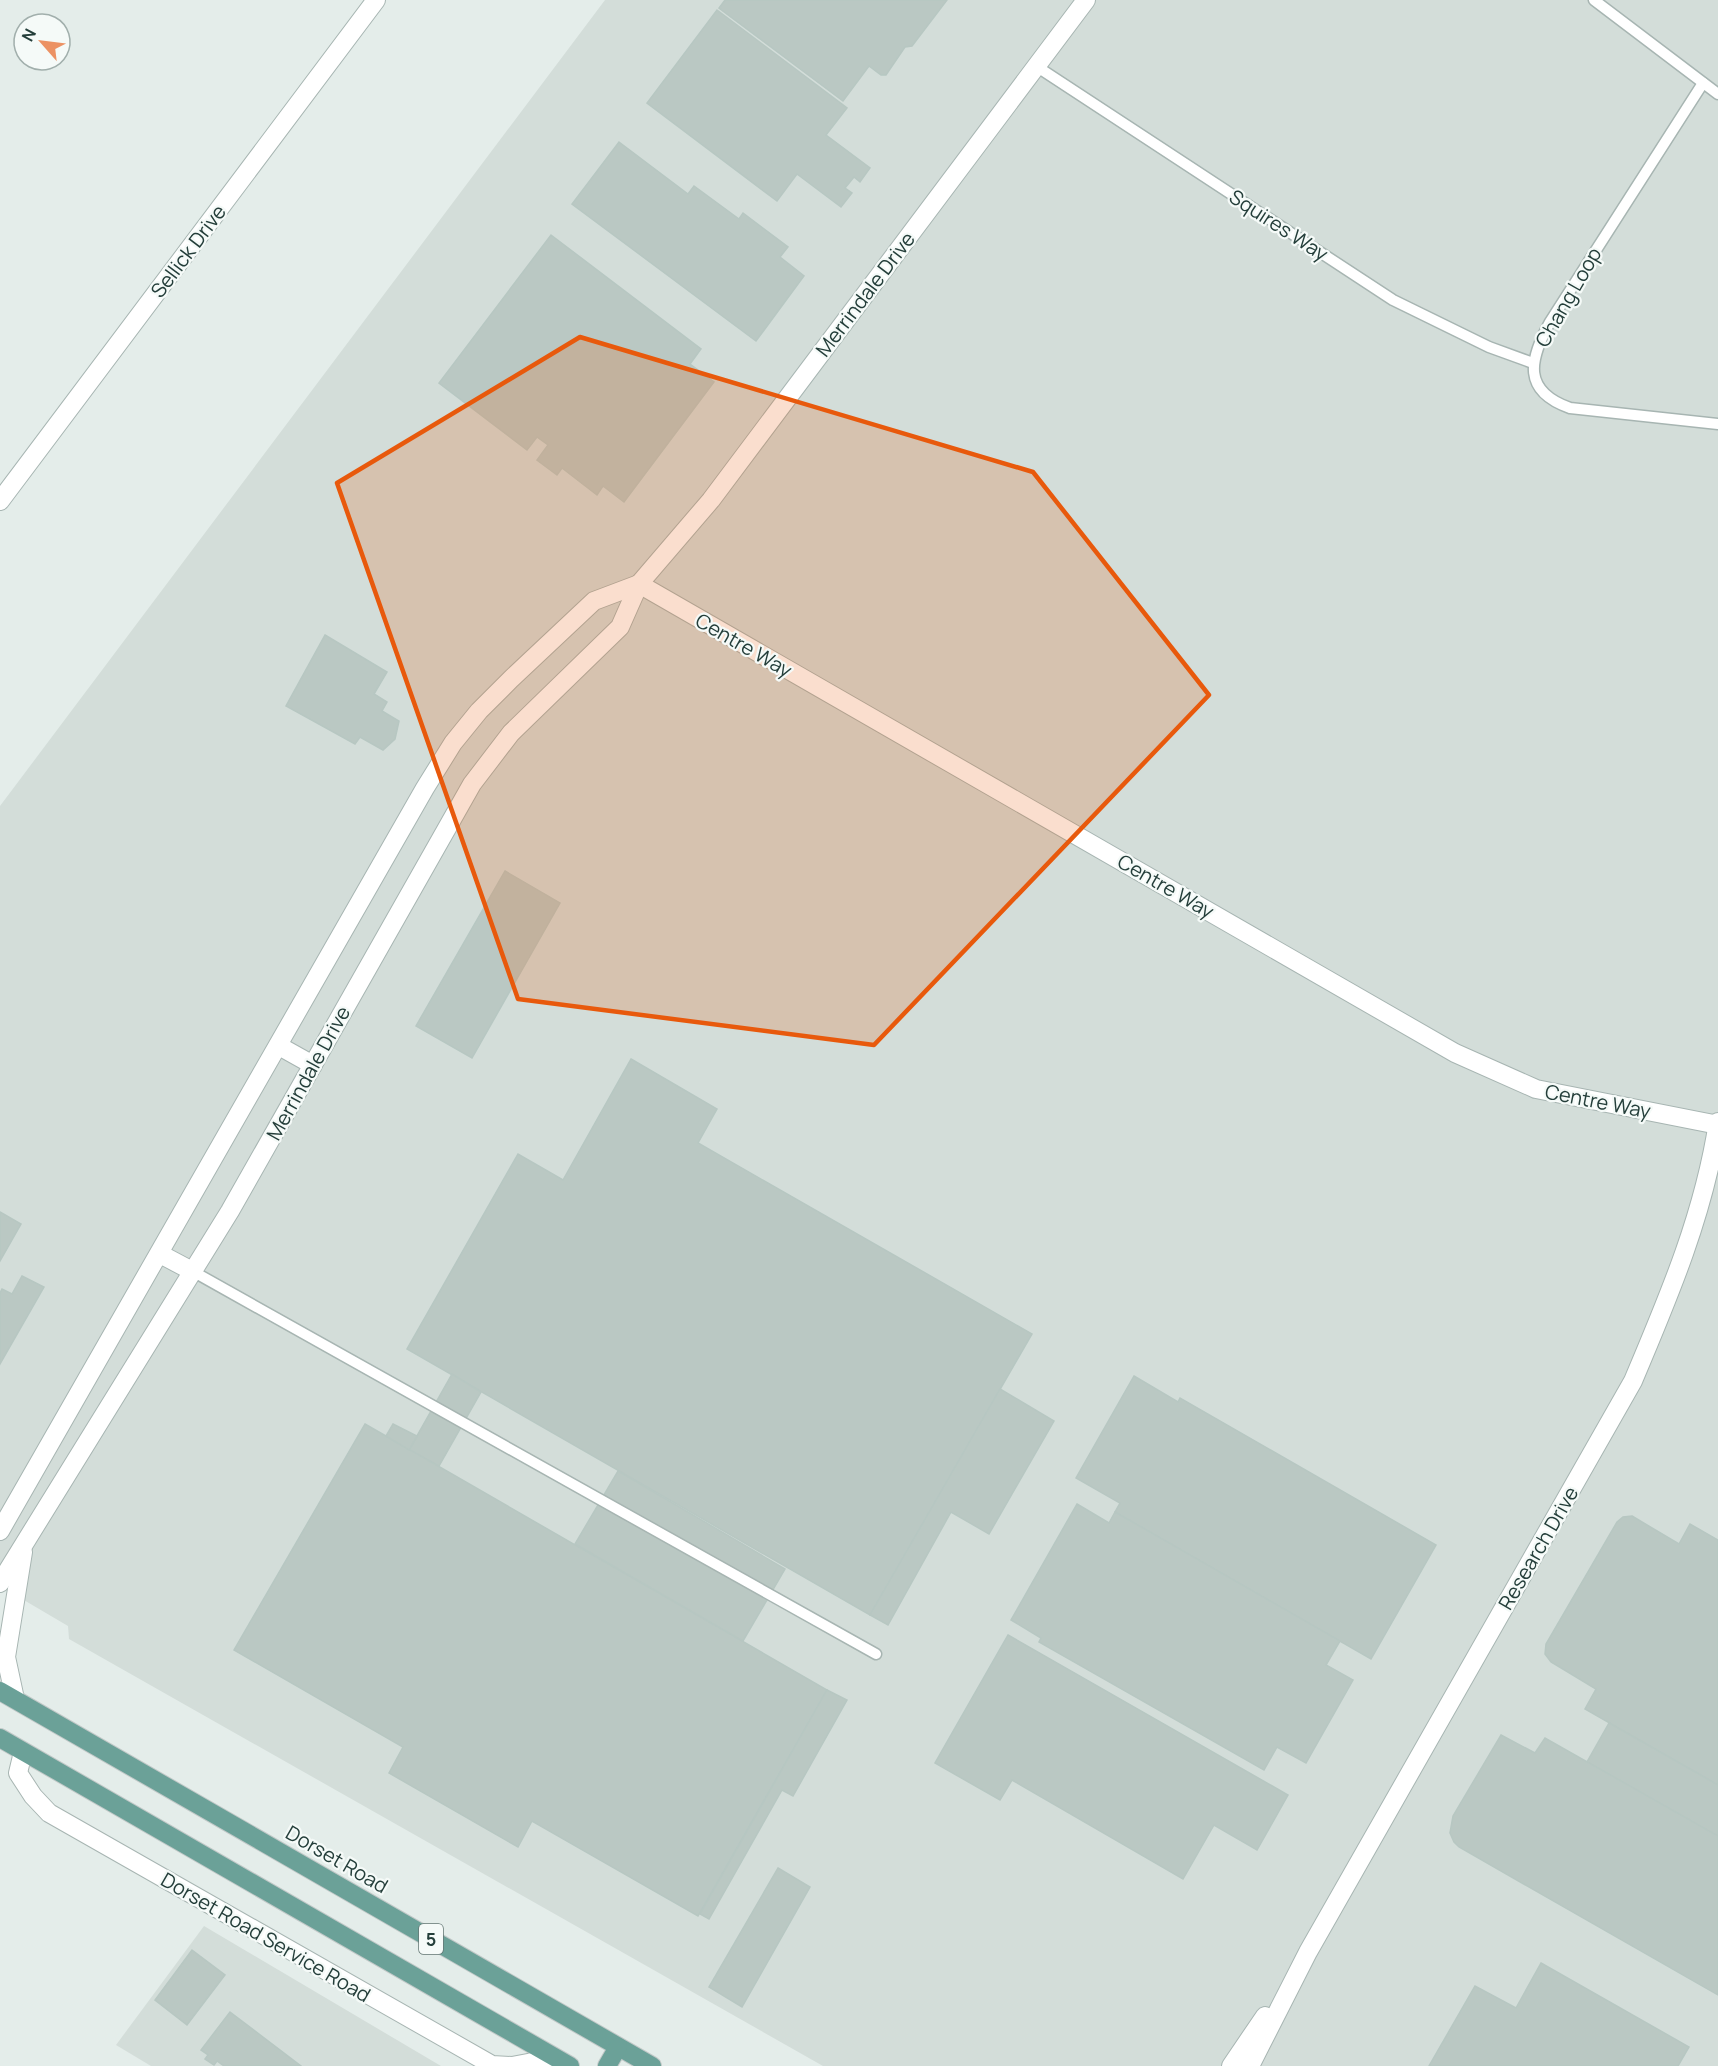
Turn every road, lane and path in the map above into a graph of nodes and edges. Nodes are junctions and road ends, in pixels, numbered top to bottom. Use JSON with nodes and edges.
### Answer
{"nodes":[{"id":1,"x":376,"y":0,"type":"edge"},
{"id":2,"x":1086,"y":0,"type":"edge"},
{"id":3,"x":1594,"y":0,"type":"edge"},
{"id":4,"x":1036,"y":66,"type":"junction"},
{"id":5,"x":1703,"y":83,"type":"junction"},
{"id":6,"x":1718,"y":94,"type":"edge"},
{"id":7,"x":1533,"y":363,"type":"junction"},
{"id":8,"x":1718,"y":424,"type":"edge"},
{"id":9,"x":0,"y":501,"type":"edge"},
{"id":10,"x":639,"y":584,"type":"junction"},
{"id":11,"x":279,"y":1046,"type":"junction"},
{"id":12,"x":313,"y":1065,"type":"junction"},
{"id":13,"x":1718,"y":1123,"type":"edge"},
{"id":14,"x":160,"y":1254,"type":"junction"},
{"id":15,"x":194,"y":1272,"type":"junction"},
{"id":16,"x":0,"y":1531,"type":"edge"},
{"id":17,"x":25,"y":1542,"type":"junction"},
{"id":18,"x":0,"y":1583,"type":"edge"},
{"id":19,"x":876,"y":1654,"type":"dead end"},
{"id":20,"x":8,"y":1695,"type":"edge"},
{"id":21,"x":0,"y":1738,"type":"edge"},
{"id":22,"x":23,"y":1752,"type":"junction"},
{"id":23,"x":1308,"y":1952,"type":"junction"},
{"id":24,"x":618,"y":2047,"type":"junction"},
{"id":25,"x":562,"y":2062,"type":"edge"},
{"id":26,"x":607,"y":2066,"type":"edge"},
{"id":27,"x":652,"y":2066,"type":"edge"},
{"id":28,"x":1231,"y":2066,"type":"edge"},
{"id":29,"x":1250,"y":2066,"type":"edge"}],
"edges":[{"from":1,"to":9,"type":"street","name":"Sellick Drive"},
{"from":2,"to":4,"type":"street","name":"Merrindale Drive"},
{"from":3,"to":5,"type":"lane"},
{"from":4,"to":7,"type":"lane","name":"Squires Way"},
{"from":4,"to":10,"type":"street","name":"Merrindale Drive"},
{"from":5,"to":6,"type":"lane"},
{"from":5,"to":7,"type":"lane","name":"Chang Loop"},
{"from":7,"to":8,"type":"lane","name":"Chang Loop"},
{"from":10,"to":11,"type":"street","name":"Merrindale Drive"},
{"from":10,"to":12,"type":"street","name":"Merrindale Drive"},
{"from":10,"to":13,"type":"street","name":"Centre Way"},
{"from":11,"to":12,"type":"street"},
{"from":11,"to":14,"type":"street","name":"Merrindale Drive"},
{"from":12,"to":15,"type":"street","name":"Merrindale Drive"},
{"from":13,"to":23,"type":"street","name":"Research Drive"},
{"from":14,"to":15,"type":"street"},
{"from":14,"to":16,"type":"street","name":"Merrindale Drive"},
{"from":15,"to":17,"type":"street","name":"Merrindale Drive"},
{"from":15,"to":19,"type":"lane"},
{"from":17,"to":18,"type":"street","name":"Merrindale Drive"},
{"from":17,"to":20,"type":"street"},
{"from":20,"to":24,"type":"main road","name":"Dorset Road","number":"5"},
{"from":21,"to":22,"type":"main road","number":"5"},
{"from":22,"to":25,"type":"main road","number":"5"},
{"from":22,"to":25,"type":"street","name":"Dorset Road Service Road"},
{"from":23,"to":28,"type":"street","name":"Research Drive"},
{"from":23,"to":29,"type":"street","name":"Research Drive"},
{"from":24,"to":26,"type":"main road"},
{"from":24,"to":27,"type":"main road","name":"Dorset Road","number":"5"}]}
